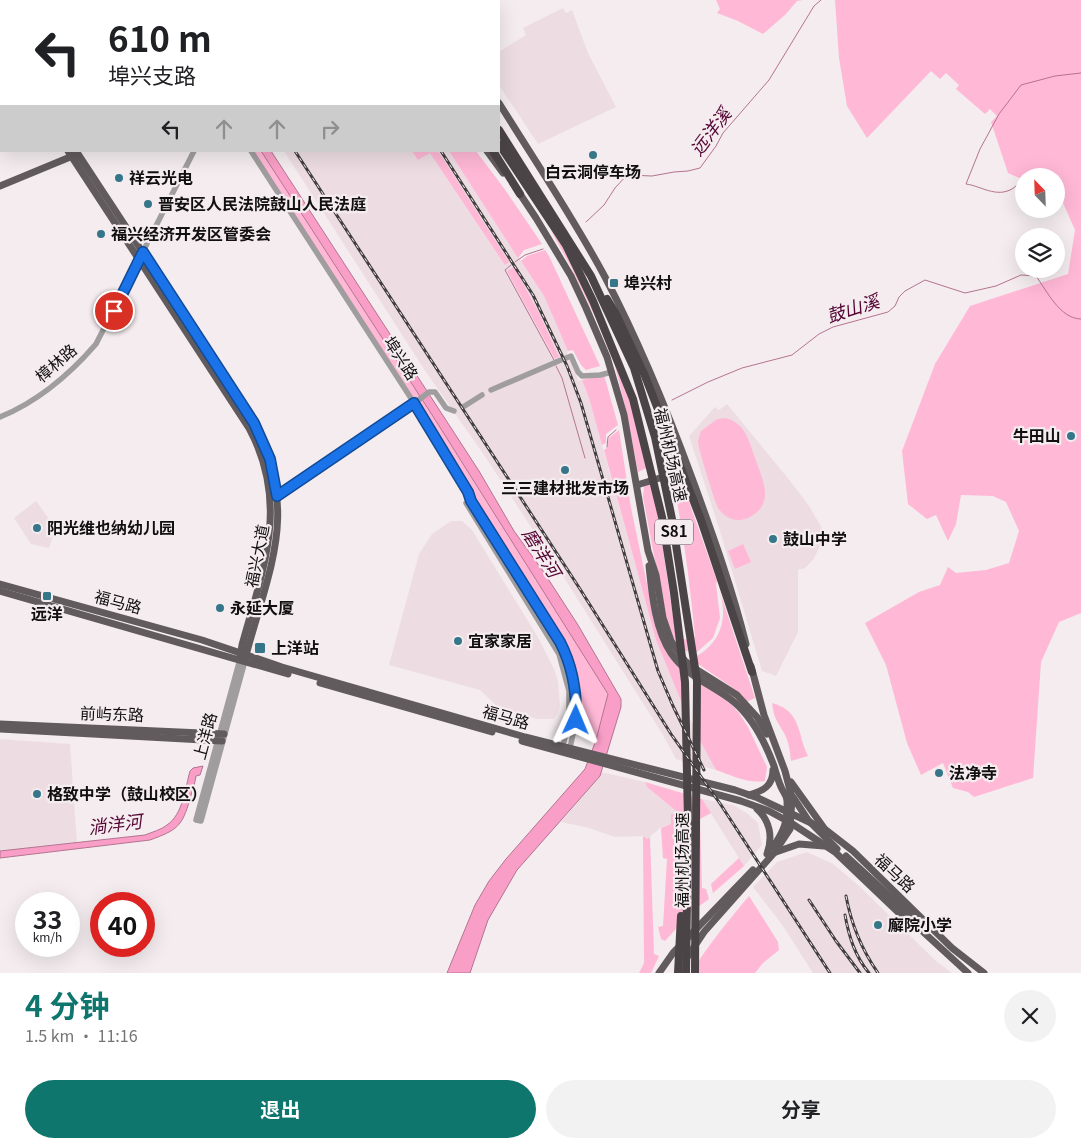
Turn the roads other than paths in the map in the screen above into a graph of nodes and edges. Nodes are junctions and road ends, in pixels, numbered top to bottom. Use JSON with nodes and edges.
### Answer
{"nodes":[{"id":1,"x":500,"y":105,"type":"edge"},
{"id":2,"x":500,"y":132,"type":"edge"},
{"id":3,"x":500,"y":146,"type":"edge"},
{"id":4,"x":193,"y":152,"type":"edge"},
{"id":5,"x":253,"y":152,"type":"edge"},
{"id":6,"x":488,"y":152,"type":"edge"},
{"id":7,"x":494,"y":152,"type":"edge"},
{"id":8,"x":73,"y":153,"type":"edge"},
{"id":9,"x":0,"y":186,"type":"edge"},
{"id":10,"x":520,"y":194,"type":"junction"},
{"id":11,"x":143,"y":252,"type":"junction"},
{"id":12,"x":139,"y":259,"type":"junction"},
{"id":13,"x":591,"y":276,"type":"junction"},
{"id":14,"x":612,"y":372,"type":"junction"},
{"id":15,"x":491,"y":390,"type":"dead end"},
{"id":16,"x":482,"y":395,"type":"dead end"},
{"id":17,"x":414,"y":403,"type":"junction"},
{"id":18,"x":463,"y":407,"type":"dead end"},
{"id":19,"x":454,"y":411,"type":"dead end"},
{"id":20,"x":0,"y":417,"type":"edge"},
{"id":21,"x":689,"y":469,"type":"junction"},
{"id":22,"x":637,"y":485,"type":"junction"},
{"id":23,"x":274,"y":498,"type":"junction"},
{"id":24,"x":648,"y":551,"type":"junction"},
{"id":25,"x":1,"y":586,"type":"edge"},
{"id":26,"x":243,"y":657,"type":"junction"},
{"id":27,"x":752,"y":672,"type":"junction"},
{"id":28,"x":0,"y":724,"type":"edge"},
{"id":29,"x":0,"y":729,"type":"edge"},
{"id":30,"x":221,"y":737,"type":"junction"},
{"id":31,"x":567,"y":747,"type":"junction"},
{"id":32,"x":586,"y":755,"type":"junction"},
{"id":33,"x":606,"y":761,"type":"junction"},
{"id":34,"x":773,"y":764,"type":"junction"},
{"id":35,"x":785,"y":771,"type":"junction"},
{"id":36,"x":749,"y":795,"type":"junction"},
{"id":37,"x":753,"y":805,"type":"junction"},
{"id":38,"x":790,"y":813,"type":"junction"},
{"id":39,"x":198,"y":820,"type":"dead end"},
{"id":40,"x":789,"y":822,"type":"junction"},
{"id":41,"x":826,"y":830,"type":"junction"},
{"id":42,"x":835,"y":852,"type":"junction"},
{"id":43,"x":770,"y":854,"type":"junction"},
{"id":44,"x":869,"y":870,"type":"junction"},
{"id":45,"x":686,"y":871,"type":"junction"},
{"id":46,"x":920,"y":929,"type":"junction"},
{"id":47,"x":659,"y":973,"type":"edge"},
{"id":48,"x":678,"y":973,"type":"edge"},
{"id":49,"x":686,"y":973,"type":"edge"},
{"id":50,"x":695,"y":973,"type":"edge"},
{"id":51,"x":968,"y":973,"type":"edge"},
{"id":52,"x":984,"y":973,"type":"edge"}],
"edges":[{"from":1,"to":21,"type":"main road"},
{"from":2,"to":13,"type":"highway","name":"福州机场高速","number":"S81"},
{"from":3,"to":45,"type":"highway","name":"福州机场高速","number":"S81"},
{"from":4,"to":11,"type":"street","name":"樟林路"},
{"from":5,"to":17,"type":"street","name":"埠兴路"},
{"from":6,"to":10,"type":"main road"},
{"from":7,"to":10,"type":"highway"},
{"from":8,"to":9,"type":"main road"},
{"from":8,"to":11,"type":"main road","name":"福兴大道"},
{"from":8,"to":12,"type":"main road","name":"福兴大道"},
{"from":10,"to":14,"type":"main road"},
{"from":11,"to":12,"type":"street","name":"樟林路"},
{"from":11,"to":23,"type":"main road","name":"福兴大道"},
{"from":12,"to":20,"type":"street","name":"樟林路"},
{"from":12,"to":23,"type":"main road","name":"福兴大道"},
{"from":13,"to":27,"type":"highway"},
{"from":13,"to":50,"type":"highway","name":"福州机场高速","number":"S81"},
{"from":14,"to":15,"type":"street"},
{"from":14,"to":22,"type":"main road"},
{"from":16,"to":18,"type":"street"},
{"from":17,"to":19,"type":"street"},
{"from":17,"to":23,"type":"street"},
{"from":17,"to":31,"type":"street","name":"埠兴路"},
{"from":21,"to":22,"type":"main road"},
{"from":21,"to":27,"type":"main road"},
{"from":22,"to":24,"type":"main road"},
{"from":23,"to":26,"type":"main road","name":"福兴大道"},
{"from":24,"to":34,"type":"main road"},
{"from":24,"to":44,"type":"main road"},
{"from":25,"to":26,"type":"main road","name":"福马路"},
{"from":26,"to":30,"type":"street","name":"上洋路"},
{"from":26,"to":31,"type":"main road","name":"福马路"},
{"from":26,"to":32,"type":"main road","name":"福马路"},
{"from":27,"to":35,"type":"main road"},
{"from":28,"to":30,"type":"main road","name":"前屿东路"},
{"from":29,"to":30,"type":"main road","name":"前屿东路"},
{"from":30,"to":39,"type":"street","name":"上洋路"},
{"from":31,"to":32,"type":"main road","name":"福马路"},
{"from":32,"to":33,"type":"main road","name":"福马路"},
{"from":33,"to":36,"type":"main road","name":"福马路"},
{"from":33,"to":37,"type":"main road","name":"福马路"},
{"from":34,"to":36,"type":"main road"},
{"from":34,"to":38,"type":"main road"},
{"from":35,"to":38,"type":"main road"},
{"from":35,"to":41,"type":"main road"},
{"from":36,"to":38,"type":"main road","name":"福马路"},
{"from":37,"to":40,"type":"main road","name":"福马路"},
{"from":37,"to":43,"type":"main road"},
{"from":38,"to":40,"type":"main road"},
{"from":38,"to":41,"type":"main road","name":"福马路"},
{"from":40,"to":42,"type":"main road","name":"福马路"},
{"from":40,"to":43,"type":"main road"},
{"from":41,"to":44,"type":"main road","name":"福马路"},
{"from":42,"to":43,"type":"main road"},
{"from":42,"to":46,"type":"main road","name":"福马路"},
{"from":43,"to":47,"type":"main road"},
{"from":43,"to":48,"type":"main road"},
{"from":44,"to":46,"type":"main road"},
{"from":44,"to":52,"type":"main road","name":"福马路"},
{"from":45,"to":48,"type":"highway"},
{"from":45,"to":49,"type":"highway","name":"福州机场高速","number":"S81"},
{"from":46,"to":51,"type":"main road","name":"福马路"}]}
